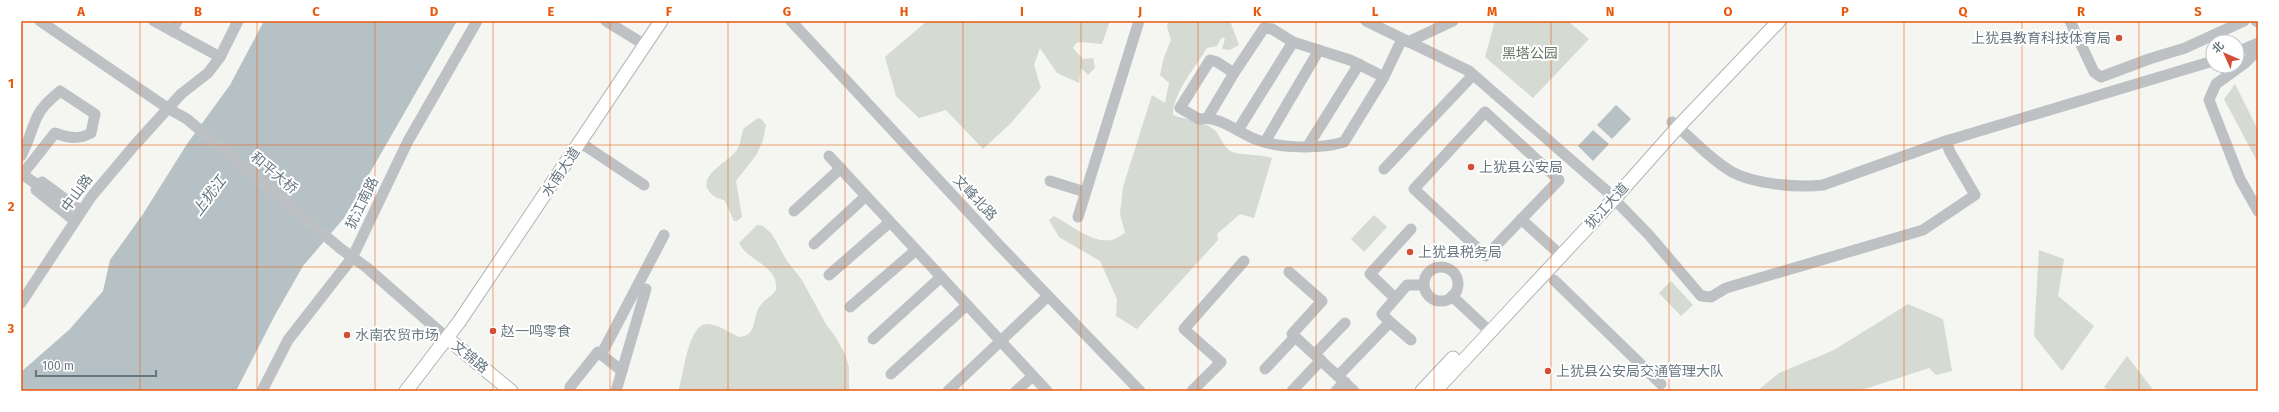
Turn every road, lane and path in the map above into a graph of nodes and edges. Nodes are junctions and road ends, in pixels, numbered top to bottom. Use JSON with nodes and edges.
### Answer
{"nodes":[{"id":1,"x":40,"y":21,"type":"edge"},
{"id":2,"x":154,"y":21,"type":"edge"},
{"id":3,"x":238,"y":21,"type":"edge"},
{"id":4,"x":478,"y":21,"type":"edge"},
{"id":5,"x":606,"y":21,"type":"edge"},
{"id":6,"x":661,"y":21,"type":"edge"},
{"id":7,"x":791,"y":21,"type":"edge"},
{"id":8,"x":1139,"y":21,"type":"edge"},
{"id":9,"x":1366,"y":21,"type":"edge"},
{"id":10,"x":1453,"y":21,"type":"edge"},
{"id":11,"x":1766,"y":21,"type":"edge"},
{"id":12,"x":1778,"y":21,"type":"edge"},
{"id":13,"x":2070,"y":21,"type":"edge"},
{"id":14,"x":2244,"y":21,"type":"edge"},
{"id":15,"x":174,"y":26,"type":"edge"},
{"id":16,"x":1405,"y":40,"type":"junction"},
{"id":17,"x":1293,"y":42,"type":"junction"},
{"id":18,"x":2258,"y":43,"type":"edge"},
{"id":19,"x":645,"y":45,"type":"junction"},
{"id":20,"x":2245,"y":49,"type":"edge"},
{"id":21,"x":1320,"y":50,"type":"junction"},
{"id":22,"x":2258,"y":50,"type":"edge"},
{"id":23,"x":220,"y":57,"type":"junction"},
{"id":24,"x":2205,"y":63,"type":"edge"},
{"id":25,"x":1359,"y":64,"type":"junction"},
{"id":26,"x":1234,"y":74,"type":"junction"},
{"id":27,"x":1473,"y":75,"type":"junction"},
{"id":28,"x":1384,"y":77,"type":"junction"},
{"id":29,"x":169,"y":109,"type":"junction"},
{"id":30,"x":1208,"y":117,"type":"junction"},
{"id":31,"x":1675,"y":125,"type":"junction"},
{"id":32,"x":1238,"y":130,"type":"junction"},
{"id":33,"x":1946,"y":141,"type":"junction"},
{"id":34,"x":1265,"y":142,"type":"junction"},
{"id":35,"x":581,"y":143,"type":"junction"},
{"id":36,"x":1308,"y":146,"type":"junction"},
{"id":37,"x":21,"y":156,"type":"edge"},
{"id":38,"x":829,"y":156,"type":"dead end"},
{"id":39,"x":841,"y":168,"type":"junction"},
{"id":40,"x":1384,"y":169,"type":"dead end"},
{"id":41,"x":22,"y":175,"type":"edge"},
{"id":42,"x":1050,"y":181,"type":"dead end"},
{"id":43,"x":644,"y":185,"type":"dead end"},
{"id":44,"x":1085,"y":192,"type":"junction"},
{"id":45,"x":866,"y":196,"type":"junction"},
{"id":46,"x":1612,"y":196,"type":"junction"},
{"id":47,"x":794,"y":211,"type":"dead end"},
{"id":48,"x":2258,"y":211,"type":"edge"},
{"id":49,"x":78,"y":216,"type":"junction"},
{"id":50,"x":1078,"y":216,"type":"dead end"},
{"id":51,"x":1521,"y":219,"type":"junction"},
{"id":52,"x":890,"y":222,"type":"junction"},
{"id":53,"x":1411,"y":229,"type":"dead end"},
{"id":54,"x":664,"y":235,"type":"dead end"},
{"id":55,"x":814,"y":244,"type":"dead end"},
{"id":56,"x":916,"y":250,"type":"junction"},
{"id":57,"x":1555,"y":250,"type":"junction"},
{"id":58,"x":352,"y":258,"type":"junction"},
{"id":59,"x":1244,"y":261,"type":"dead end"},
{"id":60,"x":1289,"y":272,"type":"dead end"},
{"id":61,"x":829,"y":275,"type":"dead end"},
{"id":62,"x":941,"y":277,"type":"junction"},
{"id":63,"x":1554,"y":280,"type":"dead end"},
{"id":64,"x":1424,"y":285,"type":"junction"},
{"id":65,"x":646,"y":289,"type":"dead end"},
{"id":66,"x":1048,"y":296,"type":"junction"},
{"id":67,"x":1452,"y":296,"type":"junction"},
{"id":68,"x":1396,"y":298,"type":"junction"},
{"id":69,"x":21,"y":303,"type":"edge"},
{"id":70,"x":967,"y":305,"type":"junction"},
{"id":71,"x":850,"y":307,"type":"dead end"},
{"id":72,"x":1390,"y":322,"type":"junction"},
{"id":73,"x":1345,"y":323,"type":"dead end"},
{"id":74,"x":1484,"y":326,"type":"junction"},
{"id":75,"x":1295,"y":336,"type":"junction"},
{"id":76,"x":447,"y":338,"type":"junction"},
{"id":77,"x":873,"y":339,"type":"dead end"},
{"id":78,"x":1411,"y":340,"type":"dead end"},
{"id":79,"x":1001,"y":342,"type":"junction"},
{"id":80,"x":601,"y":355,"type":"junction"},
{"id":81,"x":1318,"y":357,"type":"junction"},
{"id":82,"x":1265,"y":369,"type":"dead end"},
{"id":83,"x":622,"y":371,"type":"junction"},
{"id":84,"x":891,"y":374,"type":"dead end"},
{"id":85,"x":1033,"y":376,"type":"junction"},
{"id":86,"x":1341,"y":379,"type":"junction"},
{"id":87,"x":1661,"y":384,"type":"dead end"},
{"id":88,"x":570,"y":387,"type":"dead end"},
{"id":89,"x":262,"y":391,"type":"edge"},
{"id":90,"x":406,"y":391,"type":"edge"},
{"id":91,"x":511,"y":391,"type":"edge"},
{"id":92,"x":616,"y":391,"type":"edge"},
{"id":93,"x":948,"y":391,"type":"edge"},
{"id":94,"x":1016,"y":391,"type":"edge"},
{"id":95,"x":1047,"y":391,"type":"edge"},
{"id":96,"x":1140,"y":391,"type":"edge"},
{"id":97,"x":1192,"y":391,"type":"edge"},
{"id":98,"x":1292,"y":391,"type":"edge"},
{"id":99,"x":1336,"y":391,"type":"edge"},
{"id":100,"x":1354,"y":391,"type":"edge"},
{"id":101,"x":1422,"y":391,"type":"edge"},
{"id":102,"x":1435,"y":391,"type":"edge"}],
"edges":[{"from":1,"to":29,"type":"street","name":"和平大桥"},
{"from":2,"to":15,"type":"street"},
{"from":3,"to":23,"type":"street","name":"中山路"},
{"from":4,"to":58,"type":"street","name":"犹江南路"},
{"from":5,"to":19,"type":"street"},
{"from":6,"to":19,"type":"main road","name":"水南大道"},
{"from":7,"to":66,"type":"street","name":"文峰北路"},
{"from":8,"to":44,"type":"street"},
{"from":9,"to":16,"type":"street"},
{"from":10,"to":16,"type":"street"},
{"from":11,"to":31,"type":"main road","name":"犹江大道"},
{"from":12,"to":31,"type":"main road","name":"犹江大道"},
{"from":13,"to":14,"type":"street"},
{"from":15,"to":23,"type":"street"},
{"from":16,"to":27,"type":"street"},
{"from":16,"to":28,"type":"street"},
{"from":17,"to":21,"type":"street"},
{"from":17,"to":26,"type":"street"},
{"from":17,"to":32,"type":"street"},
{"from":18,"to":20,"type":"street"},
{"from":19,"to":35,"type":"main road","name":"水南大道"},
{"from":21,"to":25,"type":"street"},
{"from":21,"to":34,"type":"street"},
{"from":22,"to":48,"type":"street"},
{"from":23,"to":29,"type":"street","name":"中山路"},
{"from":24,"to":33,"type":"street"},
{"from":25,"to":28,"type":"street"},
{"from":25,"to":36,"type":"street"},
{"from":26,"to":30,"type":"street"},
{"from":26,"to":30,"type":"street"},
{"from":27,"to":40,"type":"street"},
{"from":27,"to":46,"type":"street"},
{"from":28,"to":36,"type":"street"},
{"from":29,"to":49,"type":"street","name":"中山路"},
{"from":29,"to":58,"type":"street","name":"和平大桥"},
{"from":30,"to":32,"type":"street"},
{"from":31,"to":33,"type":"street"},
{"from":31,"to":46,"type":"main road","name":"犹江大道"},
{"from":32,"to":34,"type":"street"},
{"from":33,"to":46,"type":"street"},
{"from":34,"to":36,"type":"street"},
{"from":35,"to":43,"type":"street"},
{"from":35,"to":76,"type":"main road","name":"水南大道"},
{"from":37,"to":41,"type":"street"},
{"from":38,"to":39,"type":"street"},
{"from":39,"to":45,"type":"street"},
{"from":39,"to":47,"type":"street"},
{"from":41,"to":49,"type":"street"},
{"from":42,"to":44,"type":"street"},
{"from":44,"to":50,"type":"street"},
{"from":45,"to":52,"type":"street"},
{"from":45,"to":55,"type":"street"},
{"from":46,"to":57,"type":"main road","name":"犹江大道"},
{"from":46,"to":102,"type":"main road","name":"犹江大道"},
{"from":49,"to":69,"type":"street","name":"中山路"},
{"from":51,"to":51,"type":"street"},
{"from":51,"to":57,"type":"street"},
{"from":52,"to":56,"type":"street"},
{"from":52,"to":61,"type":"street"},
{"from":53,"to":68,"type":"street"},
{"from":54,"to":80,"type":"street"},
{"from":56,"to":62,"type":"street"},
{"from":56,"to":71,"type":"street"},
{"from":57,"to":74,"type":"main road","name":"犹江大道"},
{"from":58,"to":76,"type":"street","name":"和平大桥"},
{"from":58,"to":89,"type":"street","name":"犹江南路"},
{"from":59,"to":97,"type":"street"},
{"from":60,"to":75,"type":"street"},
{"from":62,"to":70,"type":"street"},
{"from":62,"to":77,"type":"street"},
{"from":63,"to":87,"type":"street"},
{"from":64,"to":67,"type":"street"},
{"from":64,"to":67,"type":"street"},
{"from":64,"to":68,"type":"street"},
{"from":65,"to":83,"type":"street"},
{"from":66,"to":79,"type":"street"},
{"from":66,"to":96,"type":"street","name":"文峰北路"},
{"from":67,"to":74,"type":"street"},
{"from":68,"to":72,"type":"street"},
{"from":70,"to":79,"type":"street"},
{"from":70,"to":84,"type":"street"},
{"from":72,"to":78,"type":"street"},
{"from":72,"to":86,"type":"street"},
{"from":73,"to":81,"type":"street"},
{"from":74,"to":101,"type":"main road","name":"犹江大道"},
{"from":75,"to":81,"type":"street"},
{"from":75,"to":82,"type":"street"},
{"from":76,"to":90,"type":"main road","name":"水南大道"},
{"from":76,"to":91,"type":"main road","name":"文锦路"},
{"from":79,"to":85,"type":"street"},
{"from":79,"to":93,"type":"street"},
{"from":80,"to":83,"type":"street"},
{"from":80,"to":88,"type":"street"},
{"from":81,"to":86,"type":"street"},
{"from":81,"to":98,"type":"street"},
{"from":83,"to":92,"type":"street"},
{"from":85,"to":94,"type":"street"},
{"from":85,"to":95,"type":"street"},
{"from":86,"to":99,"type":"street"},
{"from":86,"to":100,"type":"street"}]}
